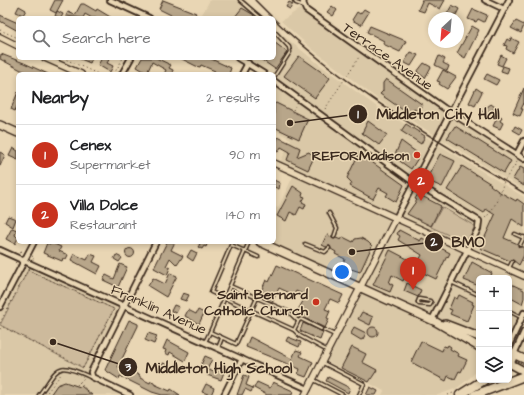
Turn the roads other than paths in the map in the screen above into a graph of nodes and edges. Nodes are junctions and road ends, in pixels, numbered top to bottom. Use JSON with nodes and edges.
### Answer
{"nodes":[{"id":1,"x":110,"y":0,"type":"edge"},
{"id":2,"x":240,"y":0,"type":"edge"},
{"id":3,"x":294,"y":0,"type":"edge"},
{"id":4,"x":304,"y":0,"type":"edge"},
{"id":5,"x":485,"y":0,"type":"edge"},
{"id":6,"x":509,"y":0,"type":"edge"},
{"id":7,"x":304,"y":6,"type":"junction"},
{"id":8,"x":504,"y":8,"type":"junction"},
{"id":9,"x":145,"y":16,"type":"edge"},
{"id":10,"x":259,"y":16,"type":"edge"},
{"id":11,"x":276,"y":33,"type":"edge"},
{"id":12,"x":0,"y":37,"type":"edge"},
{"id":13,"x":16,"y":45,"type":"edge"},
{"id":14,"x":50,"y":60,"type":"edge"},
{"id":15,"x":130,"y":60,"type":"edge"},
{"id":16,"x":242,"y":60,"type":"edge"},
{"id":17,"x":248,"y":63,"type":"junction"},
{"id":18,"x":76,"y":72,"type":"edge"},
{"id":19,"x":123,"y":72,"type":"edge"},
{"id":20,"x":243,"y":72,"type":"edge"},
{"id":21,"x":261,"y":72,"type":"edge"},
{"id":22,"x":276,"y":74,"type":"edge"},
{"id":23,"x":276,"y":82,"type":"edge"},
{"id":24,"x":451,"y":113,"type":"junction"},
{"id":25,"x":0,"y":125,"type":"edge"},
{"id":26,"x":16,"y":132,"type":"edge"},
{"id":27,"x":524,"y":141,"type":"edge"},
{"id":28,"x":517,"y":154,"type":"junction"},
{"id":29,"x":524,"y":158,"type":"edge"},
{"id":30,"x":276,"y":164,"type":"edge"},
{"id":31,"x":415,"y":182,"type":"junction"},
{"id":32,"x":329,"y":213,"type":"dead end"},
{"id":33,"x":396,"y":218,"type":"junction"},
{"id":34,"x":515,"y":234,"type":"dead end"},
{"id":35,"x":334,"y":237,"type":"dead end"},
{"id":36,"x":524,"y":237,"type":"edge"},
{"id":37,"x":33,"y":244,"type":"edge"},
{"id":38,"x":155,"y":244,"type":"edge"},
{"id":39,"x":248,"y":244,"type":"edge"},
{"id":40,"x":264,"y":244,"type":"edge"},
{"id":41,"x":305,"y":244,"type":"dead end"},
{"id":42,"x":520,"y":245,"type":"dead end"},
{"id":43,"x":329,"y":248,"type":"dead end"},
{"id":44,"x":0,"y":250,"type":"edge"},
{"id":45,"x":467,"y":250,"type":"junction"},
{"id":46,"x":245,"y":251,"type":"junction"},
{"id":47,"x":258,"y":257,"type":"dead end"},
{"id":48,"x":24,"y":261,"type":"junction"},
{"id":49,"x":512,"y":262,"type":"dead end"},
{"id":50,"x":509,"y":269,"type":"junction"},
{"id":51,"x":524,"y":276,"type":"edge"},
{"id":52,"x":451,"y":282,"type":"junction"},
{"id":53,"x":230,"y":286,"type":"junction"},
{"id":54,"x":360,"y":287,"type":"junction"},
{"id":55,"x":476,"y":294,"type":"edge"},
{"id":56,"x":225,"y":298,"type":"junction"},
{"id":57,"x":257,"y":298,"type":"junction"},
{"id":58,"x":418,"y":302,"type":"joint"},
{"id":59,"x":123,"y":305,"type":"junction"},
{"id":60,"x":0,"y":306,"type":"edge"},
{"id":61,"x":251,"y":310,"type":"junction"},
{"id":62,"x":512,"y":312,"type":"edge"},
{"id":63,"x":523,"y":316,"type":"edge"},
{"id":64,"x":298,"y":321,"type":"junction"},
{"id":65,"x":434,"y":321,"type":"junction"},
{"id":66,"x":294,"y":330,"type":"junction"},
{"id":67,"x":210,"y":332,"type":"junction"},
{"id":68,"x":524,"y":332,"type":"edge"},
{"id":69,"x":336,"y":335,"type":"junction"},
{"id":70,"x":476,"y":336,"type":"edge"},
{"id":71,"x":223,"y":338,"type":"junction"},
{"id":72,"x":512,"y":339,"type":"edge"},
{"id":73,"x":205,"y":342,"type":"junction"},
{"id":74,"x":476,"y":345,"type":"edge"},
{"id":75,"x":218,"y":348,"type":"junction"},
{"id":76,"x":328,"y":351,"type":"junction"},
{"id":77,"x":512,"y":351,"type":"edge"},
{"id":78,"x":512,"y":353,"type":"edge"},
{"id":79,"x":242,"y":359,"type":"junction"},
{"id":80,"x":524,"y":359,"type":"edge"},
{"id":81,"x":322,"y":362,"type":"junction"},
{"id":82,"x":512,"y":365,"type":"edge"},
{"id":83,"x":524,"y":371,"type":"edge"},
{"id":84,"x":524,"y":376,"type":"edge"},
{"id":85,"x":93,"y":378,"type":"junction"},
{"id":86,"x":313,"y":379,"type":"junction"},
{"id":87,"x":479,"y":383,"type":"edge"},
{"id":88,"x":494,"y":383,"type":"edge"},
{"id":89,"x":308,"y":389,"type":"junction"},
{"id":90,"x":487,"y":390,"type":"junction"},
{"id":91,"x":39,"y":395,"type":"edge"},
{"id":92,"x":130,"y":395,"type":"edge"},
{"id":93,"x":224,"y":395,"type":"edge"},
{"id":94,"x":305,"y":395,"type":"edge"},
{"id":95,"x":343,"y":395,"type":"edge"},
{"id":96,"x":359,"y":395,"type":"edge"},
{"id":97,"x":460,"y":395,"type":"edge"},
{"id":98,"x":476,"y":395,"type":"edge"}],
"edges":[{"from":1,"to":9,"type":"street"},
{"from":2,"to":10,"type":"lane"},
{"from":3,"to":7,"type":"lane"},
{"from":4,"to":7,"type":"street"},
{"from":5,"to":8,"type":"street"},
{"from":6,"to":8,"type":"street"},
{"from":7,"to":24,"type":"street","name":"Terrace Avenue"},
{"from":8,"to":24,"type":"street"},
{"from":11,"to":22,"type":"lane"},
{"from":12,"to":13,"type":"street"},
{"from":14,"to":18,"type":"street"},
{"from":15,"to":19,"type":"street"},
{"from":16,"to":17,"type":"street"},
{"from":17,"to":20,"type":"street"},
{"from":17,"to":21,"type":"street"},
{"from":23,"to":31,"type":"street"},
{"from":24,"to":28,"type":"street","name":"Terrace Avenue"},
{"from":24,"to":31,"type":"street"},
{"from":25,"to":26,"type":"main road"},
{"from":27,"to":28,"type":"street"},
{"from":28,"to":29,"type":"street","name":"Terrace Avenue"},
{"from":30,"to":33,"type":"street"},
{"from":31,"to":33,"type":"street"},
{"from":31,"to":45,"type":"street"},
{"from":32,"to":35,"type":"lane"},
{"from":33,"to":45,"type":"street"},
{"from":33,"to":54,"type":"street"},
{"from":34,"to":36,"type":"lane"},
{"from":36,"to":42,"type":"lane"},
{"from":37,"to":48,"type":"street"},
{"from":38,"to":59,"type":"street"},
{"from":39,"to":46,"type":"lane"},
{"from":40,"to":54,"type":"main road"},
{"from":41,"to":43,"type":"lane"},
{"from":44,"to":48,"type":"street","name":"Franklin Avenue"},
{"from":45,"to":50,"type":"street"},
{"from":45,"to":52,"type":"street"},
{"from":46,"to":47,"type":"lane"},
{"from":46,"to":53,"type":"lane"},
{"from":46,"to":56,"type":"lane"},
{"from":48,"to":59,"type":"street","name":"Franklin Avenue"},
{"from":48,"to":60,"type":"street"},
{"from":49,"to":50,"type":"lane"},
{"from":50,"to":51,"type":"street"},
{"from":52,"to":55,"type":"lane"},
{"from":52,"to":65,"type":"street"},
{"from":53,"to":56,"type":"lane"},
{"from":53,"to":57,"type":"lane"},
{"from":54,"to":65,"type":"main road"},
{"from":54,"to":69,"type":"street"},
{"from":56,"to":61,"type":"lane"},
{"from":56,"to":67,"type":"lane"},
{"from":57,"to":61,"type":"lane"},
{"from":57,"to":64,"type":"lane"},
{"from":58,"to":58,"type":"lane"},
{"from":59,"to":73,"type":"street","name":"Franklin Avenue"},
{"from":59,"to":85,"type":"street"},
{"from":61,"to":66,"type":"lane"},
{"from":61,"to":71,"type":"lane"},
{"from":62,"to":63,"type":"lane"},
{"from":63,"to":72,"type":"street"},
{"from":64,"to":66,"type":"lane"},
{"from":64,"to":69,"type":"lane"},
{"from":65,"to":70,"type":"main road"},
{"from":65,"to":74,"type":"main road"},
{"from":66,"to":76,"type":"lane"},
{"from":67,"to":71,"type":"lane"},
{"from":67,"to":73,"type":"lane"},
{"from":68,"to":77,"type":"street"},
{"from":69,"to":76,"type":"street"},
{"from":71,"to":75,"type":"lane"},
{"from":73,"to":75,"type":"street","name":"Franklin Avenue"},
{"from":75,"to":79,"type":"street","name":"Franklin Avenue"},
{"from":76,"to":81,"type":"street"},
{"from":78,"to":80,"type":"main road"},
{"from":79,"to":89,"type":"street","name":"Franklin Avenue"},
{"from":79,"to":93,"type":"street"},
{"from":81,"to":86,"type":"street"},
{"from":81,"to":96,"type":"lane"},
{"from":82,"to":83,"type":"main road"},
{"from":84,"to":90,"type":"highway"},
{"from":85,"to":91,"type":"lane"},
{"from":85,"to":92,"type":"street"},
{"from":86,"to":89,"type":"street"},
{"from":86,"to":95,"type":"lane"},
{"from":87,"to":97,"type":"highway"},
{"from":88,"to":90,"type":"highway"},
{"from":89,"to":94,"type":"street"},
{"from":90,"to":98,"type":"highway"}]}
